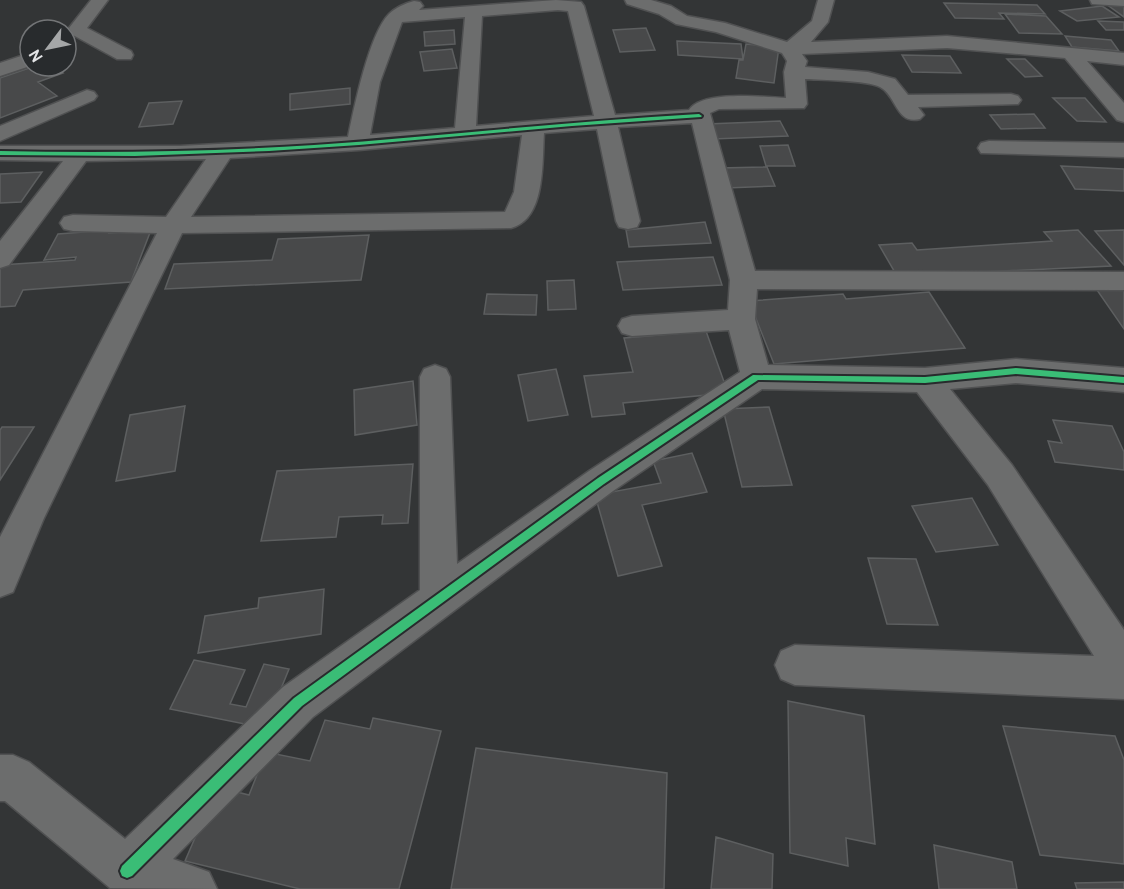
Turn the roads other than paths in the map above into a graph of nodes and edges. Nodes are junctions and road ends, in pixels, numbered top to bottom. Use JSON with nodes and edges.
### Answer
{"nodes":[{"id":1,"x":100,"y":0,"type":"edge"},
{"id":2,"x":424,"y":0,"type":"edge"},
{"id":3,"x":633,"y":0,"type":"edge"},
{"id":4,"x":826,"y":0,"type":"edge"},
{"id":5,"x":1098,"y":0,"type":"edge"},
{"id":6,"x":1124,"y":1,"type":"edge"},
{"id":7,"x":571,"y":3,"type":"edge"},
{"id":8,"x":474,"y":11,"type":"junction"},
{"id":9,"x":396,"y":17,"type":"junction"},
{"id":10,"x":818,"y":22,"type":"junction"},
{"id":11,"x":841,"y":23,"type":"dead end"},
{"id":12,"x":919,"y":25,"type":"dead end"},
{"id":13,"x":953,"y":26,"type":"dead end"},
{"id":14,"x":89,"y":38,"type":"junction"},
{"id":15,"x":78,"y":41,"type":"edge"},
{"id":16,"x":789,"y":49,"type":"junction"},
{"id":17,"x":1071,"y":54,"type":"junction"},
{"id":18,"x":124,"y":55,"type":"dead end"},
{"id":19,"x":18,"y":56,"type":"edge"},
{"id":20,"x":1124,"y":59,"type":"edge"},
{"id":21,"x":0,"y":70,"type":"edge"},
{"id":22,"x":794,"y":72,"type":"junction"},
{"id":23,"x":87,"y":96,"type":"dead end"},
{"id":24,"x":1011,"y":100,"type":"dead end"},
{"id":25,"x":699,"y":116,"type":"junction"},
{"id":26,"x":1124,"y":116,"type":"edge"},
{"id":27,"x":606,"y":120,"type":"junction"},
{"id":28,"x":534,"y":126,"type":"junction"},
{"id":29,"x":465,"y":133,"type":"junction"},
{"id":30,"x":358,"y":143,"type":"junction"},
{"id":31,"x":989,"y":148,"type":"dead end"},
{"id":32,"x":1,"y":149,"type":"edge"},
{"id":33,"x":1124,"y":150,"type":"edge"},
{"id":34,"x":223,"y":151,"type":"junction"},
{"id":35,"x":80,"y":154,"type":"junction"},
{"id":36,"x":628,"y":221,"type":"dead end"},
{"id":37,"x":73,"y":223,"type":"dead end"},
{"id":38,"x":173,"y":225,"type":"junction"},
{"id":39,"x":0,"y":259,"type":"edge"},
{"id":40,"x":744,"y":280,"type":"junction"},
{"id":41,"x":1124,"y":280,"type":"edge"},
{"id":42,"x":741,"y":319,"type":"junction"},
{"id":43,"x":632,"y":326,"type":"dead end"},
{"id":44,"x":435,"y":377,"type":"dead end"},
{"id":45,"x":756,"y":377,"type":"junction"},
{"id":46,"x":925,"y":380,"type":"junction"},
{"id":47,"x":1124,"y":380,"type":"edge"},
{"id":48,"x":0,"y":579,"type":"edge"},
{"id":49,"x":439,"y":599,"type":"junction"},
{"id":50,"x":795,"y":665,"type":"dead end"},
{"id":51,"x":1124,"y":666,"type":"edge"},
{"id":52,"x":1124,"y":678,"type":"edge"},
{"id":53,"x":0,"y":778,"type":"edge"},
{"id":54,"x":127,"y":871,"type":"junction"},
{"id":55,"x":192,"y":889,"type":"edge"}],
"edges":[{"from":1,"to":14,"type":"street"},
{"from":2,"to":9,"type":"street"},
{"from":3,"to":16,"type":"street"},
{"from":4,"to":10,"type":"street"},
{"from":5,"to":6,"type":"street"},
{"from":7,"to":8,"type":"street"},
{"from":7,"to":27,"type":"street"},
{"from":8,"to":9,"type":"street"},
{"from":8,"to":29,"type":"street"},
{"from":9,"to":30,"type":"street"},
{"from":10,"to":11,"type":"street"},
{"from":10,"to":16,"type":"street"},
{"from":12,"to":13,"type":"street"},
{"from":14,"to":15,"type":"street"},
{"from":14,"to":18,"type":"street"},
{"from":16,"to":17,"type":"street"},
{"from":16,"to":22,"type":"street"},
{"from":17,"to":20,"type":"street"},
{"from":17,"to":26,"type":"street"},
{"from":19,"to":21,"type":"street"},
{"from":22,"to":24,"type":"street"},
{"from":22,"to":25,"type":"street"},
{"from":23,"to":32,"type":"street"},
{"from":25,"to":27,"type":"street"},
{"from":25,"to":40,"type":"street"},
{"from":27,"to":28,"type":"street"},
{"from":27,"to":36,"type":"street"},
{"from":28,"to":29,"type":"street"},
{"from":28,"to":38,"type":"street"},
{"from":29,"to":30,"type":"street"},
{"from":30,"to":34,"type":"street"},
{"from":31,"to":33,"type":"street"},
{"from":32,"to":35,"type":"street"},
{"from":34,"to":35,"type":"street"},
{"from":34,"to":38,"type":"street"},
{"from":35,"to":39,"type":"street"},
{"from":37,"to":38,"type":"street"},
{"from":38,"to":48,"type":"street"},
{"from":40,"to":41,"type":"street"},
{"from":40,"to":42,"type":"street"},
{"from":42,"to":43,"type":"street"},
{"from":42,"to":45,"type":"street"},
{"from":44,"to":49,"type":"street"},
{"from":45,"to":46,"type":"street"},
{"from":45,"to":49,"type":"street"},
{"from":46,"to":47,"type":"street"},
{"from":46,"to":51,"type":"street"},
{"from":49,"to":54,"type":"street"},
{"from":50,"to":52,"type":"street"},
{"from":53,"to":54,"type":"street"},
{"from":54,"to":55,"type":"street"}]}
